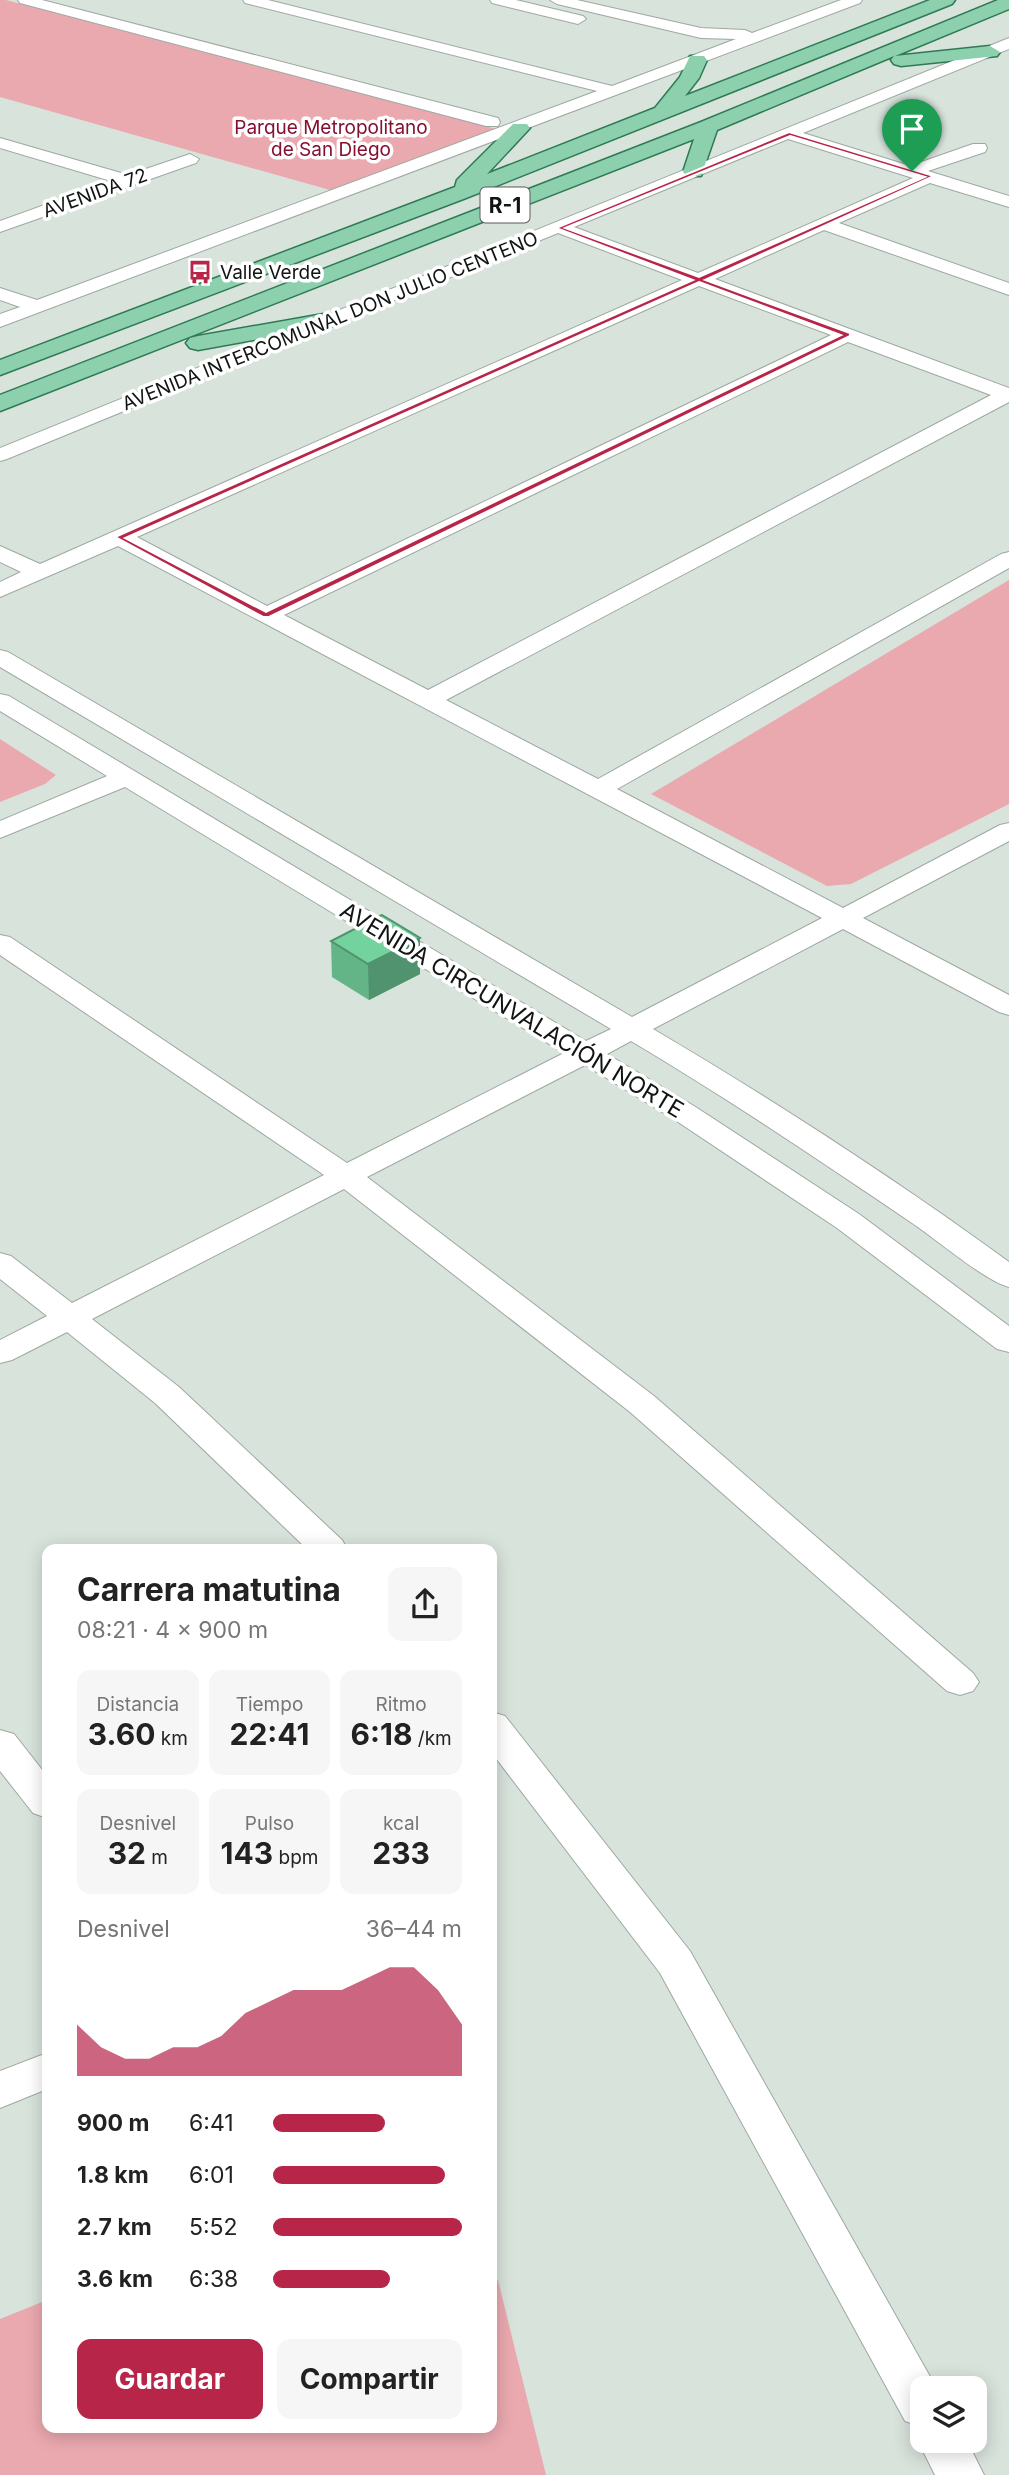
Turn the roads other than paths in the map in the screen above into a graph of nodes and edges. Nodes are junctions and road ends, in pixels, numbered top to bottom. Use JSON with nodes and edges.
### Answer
{"nodes":[{"id":1,"x":24,"y":0,"type":"edge"},
{"id":2,"x":250,"y":0,"type":"edge"},
{"id":3,"x":497,"y":0,"type":"edge"},
{"id":4,"x":557,"y":0,"type":"edge"},
{"id":5,"x":855,"y":0,"type":"edge"},
{"id":6,"x":946,"y":0,"type":"edge"},
{"id":7,"x":1009,"y":2,"type":"edge"},
{"id":8,"x":640,"y":5,"type":"dead end"},
{"id":9,"x":615,"y":13,"type":"junction"},
{"id":10,"x":771,"y":32,"type":"junction"},
{"id":11,"x":1009,"y":43,"type":"edge"},
{"id":12,"x":990,"y":52,"type":"junction"},
{"id":13,"x":697,"y":60,"type":"junction"},
{"id":14,"x":864,"y":63,"type":"junction"},
{"id":15,"x":615,"y":91,"type":"junction"},
{"id":16,"x":662,"y":112,"type":"junction"},
{"id":17,"x":492,"y":122,"type":"dead end"},
{"id":18,"x":708,"y":126,"type":"junction"},
{"id":19,"x":520,"y":128,"type":"junction"},
{"id":20,"x":789,"y":134,"type":"junction"},
{"id":21,"x":0,"y":143,"type":"edge"},
{"id":22,"x":979,"y":148,"type":"dead end"},
{"id":23,"x":190,"y":159,"type":"dead end"},
{"id":24,"x":912,"y":171,"type":"junction"},
{"id":25,"x":694,"y":172,"type":"junction"},
{"id":26,"x":931,"y":176,"type":"junction"},
{"id":27,"x":129,"y":181,"type":"junction"},
{"id":28,"x":458,"y":193,"type":"junction"},
{"id":29,"x":1009,"y":202,"type":"edge"},
{"id":30,"x":0,"y":213,"type":"edge"},
{"id":31,"x":21,"y":219,"type":"junction"},
{"id":32,"x":824,"y":224,"type":"junction"},
{"id":33,"x":0,"y":227,"type":"edge"},
{"id":34,"x":560,"y":228,"type":"junction"},
{"id":35,"x":699,"y":280,"type":"junction"},
{"id":36,"x":1009,"y":289,"type":"edge"},
{"id":37,"x":0,"y":294,"type":"edge"},
{"id":38,"x":38,"y":307,"type":"junction"},
{"id":39,"x":330,"y":320,"type":"junction"},
{"id":40,"x":0,"y":321,"type":"edge"},
{"id":41,"x":847,"y":335,"type":"junction"},
{"id":42,"x":120,"y":356,"type":"junction"},
{"id":43,"x":0,"y":368,"type":"edge"},
{"id":44,"x":1009,"y":395,"type":"edge"},
{"id":45,"x":0,"y":404,"type":"edge"},
{"id":46,"x":0,"y":455,"type":"edge"},
{"id":47,"x":119,"y":537,"type":"junction"},
{"id":48,"x":0,"y":553,"type":"edge"},
{"id":49,"x":1009,"y":559,"type":"edge"},
{"id":50,"x":40,"y":573,"type":"junction"},
{"id":51,"x":0,"y":590,"type":"edge"},
{"id":52,"x":266,"y":615,"type":"junction"},
{"id":53,"x":0,"y":657,"type":"edge"},
{"id":54,"x":427,"y":700,"type":"junction"},
{"id":55,"x":0,"y":701,"type":"edge"},
{"id":56,"x":126,"y":777,"type":"junction"},
{"id":57,"x":597,"y":790,"type":"junction"},
{"id":58,"x":0,"y":830,"type":"edge"},
{"id":59,"x":1009,"y":831,"type":"edge"},
{"id":60,"x":841,"y":918,"type":"junction"},
{"id":61,"x":0,"y":943,"type":"edge"},
{"id":62,"x":1009,"y":1006,"type":"edge"},
{"id":63,"x":634,"y":1028,"type":"junction"},
{"id":64,"x":586,"y":1054,"type":"junction"},
{"id":65,"x":346,"y":1176,"type":"junction"},
{"id":66,"x":0,"y":1263,"type":"edge"},
{"id":67,"x":1009,"y":1277,"type":"edge"},
{"id":68,"x":70,"y":1317,"type":"junction"},
{"id":69,"x":1009,"y":1342,"type":"edge"},
{"id":70,"x":0,"y":1353,"type":"edge"},
{"id":71,"x":324,"y":1544,"type":"edge"},
{"id":72,"x":960,"y":1682,"type":"dead end"},
{"id":73,"x":497,"y":1732,"type":"edge"},
{"id":74,"x":0,"y":1744,"type":"edge"},
{"id":75,"x":42,"y":1797,"type":"edge"},
{"id":76,"x":42,"y":2072,"type":"edge"},
{"id":77,"x":0,"y":2090,"type":"edge"},
{"id":78,"x":910,"y":2384,"type":"edge"},
{"id":79,"x":948,"y":2453,"type":"edge"},
{"id":80,"x":960,"y":2475,"type":"edge"}],
"edges":[{"from":1,"to":17,"type":"street"},
{"from":2,"to":15,"type":"street"},
{"from":3,"to":13,"type":"street"},
{"from":4,"to":9,"type":"street"},
{"from":5,"to":10,"type":"street"},
{"from":6,"to":16,"type":"main road","number":"R-1"},
{"from":7,"to":14,"type":"main road","name":"AVENIDA INTERCOMUNAL DON JULIO CENTENO","number":"R-1"},
{"from":8,"to":9,"type":"street"},
{"from":9,"to":10,"type":"street"},
{"from":10,"to":13,"type":"street"},
{"from":11,"to":12,"type":"street","name":"AVENIDA INTERCOMUNAL DON JULIO CENTENO"},
{"from":12,"to":14,"type":"main road"},
{"from":12,"to":20,"type":"street","name":"AVENIDA INTERCOMUNAL DON JULIO CENTENO"},
{"from":13,"to":15,"type":"street"},
{"from":13,"to":16,"type":"main road"},
{"from":14,"to":18,"type":"main road","name":"AVENIDA INTERCOMUNAL DON JULIO CENTENO","number":"R-1"},
{"from":15,"to":19,"type":"street"},
{"from":16,"to":28,"type":"main road","number":"R-1"},
{"from":18,"to":25,"type":"main road"},
{"from":18,"to":42,"type":"main road","name":"AVENIDA INTERCOMUNAL DON JULIO CENTENO","number":"R-1"},
{"from":19,"to":28,"type":"main road"},
{"from":19,"to":38,"type":"street"},
{"from":20,"to":24,"type":"street"},
{"from":20,"to":25,"type":"street","name":"AVENIDA INTERCOMUNAL DON JULIO CENTENO"},
{"from":21,"to":27,"type":"street"},
{"from":22,"to":24,"type":"street"},
{"from":23,"to":27,"type":"street","name":"AVENIDA 72"},
{"from":24,"to":26,"type":"street"},
{"from":25,"to":34,"type":"street","name":"AVENIDA INTERCOMUNAL DON JULIO CENTENO"},
{"from":26,"to":29,"type":"street"},
{"from":26,"to":32,"type":"street"},
{"from":27,"to":31,"type":"street","name":"AVENIDA 72"},
{"from":28,"to":43,"type":"main road","number":"R-1"},
{"from":30,"to":31,"type":"street"},
{"from":31,"to":33,"type":"street","name":"AVENIDA 72"},
{"from":32,"to":35,"type":"street"},
{"from":32,"to":36,"type":"street"},
{"from":34,"to":35,"type":"street"},
{"from":34,"to":39,"type":"street","name":"AVENIDA INTERCOMUNAL DON JULIO CENTENO"},
{"from":35,"to":41,"type":"street"},
{"from":35,"to":47,"type":"street"},
{"from":37,"to":38,"type":"street"},
{"from":38,"to":40,"type":"street"},
{"from":39,"to":42,"type":"main road"},
{"from":39,"to":46,"type":"street","name":"AVENIDA INTERCOMUNAL DON JULIO CENTENO"},
{"from":41,"to":44,"type":"street"},
{"from":41,"to":52,"type":"street"},
{"from":42,"to":45,"type":"main road","name":"AVENIDA INTERCOMUNAL DON JULIO CENTENO","number":"R-1"},
{"from":44,"to":54,"type":"street"},
{"from":47,"to":50,"type":"street"},
{"from":47,"to":52,"type":"street"},
{"from":48,"to":50,"type":"street"},
{"from":49,"to":57,"type":"street"},
{"from":50,"to":51,"type":"street"},
{"from":52,"to":54,"type":"street"},
{"from":53,"to":63,"type":"street","name":"AVENIDA CIRCUNVALACIÓN NORTE"},
{"from":54,"to":57,"type":"street"},
{"from":55,"to":56,"type":"street","name":"AVENIDA CIRCUNVALACIÓN NORTE"},
{"from":56,"to":58,"type":"street"},
{"from":56,"to":64,"type":"street","name":"AVENIDA CIRCUNVALACIÓN NORTE"},
{"from":57,"to":60,"type":"street"},
{"from":59,"to":60,"type":"street"},
{"from":60,"to":62,"type":"street"},
{"from":60,"to":63,"type":"street"},
{"from":61,"to":65,"type":"street"},
{"from":63,"to":64,"type":"street"},
{"from":63,"to":67,"type":"street","name":"AVENIDA CIRCUNVALACIÓN NORTE"},
{"from":64,"to":65,"type":"street"},
{"from":64,"to":69,"type":"street","name":"AVENIDA CIRCUNVALACIÓN NORTE"},
{"from":65,"to":68,"type":"street"},
{"from":65,"to":72,"type":"street"},
{"from":66,"to":68,"type":"street"},
{"from":68,"to":70,"type":"street"},
{"from":68,"to":71,"type":"street"},
{"from":73,"to":78,"type":"street"},
{"from":74,"to":75,"type":"street"},
{"from":76,"to":77,"type":"street"},
{"from":79,"to":80,"type":"street"}]}
